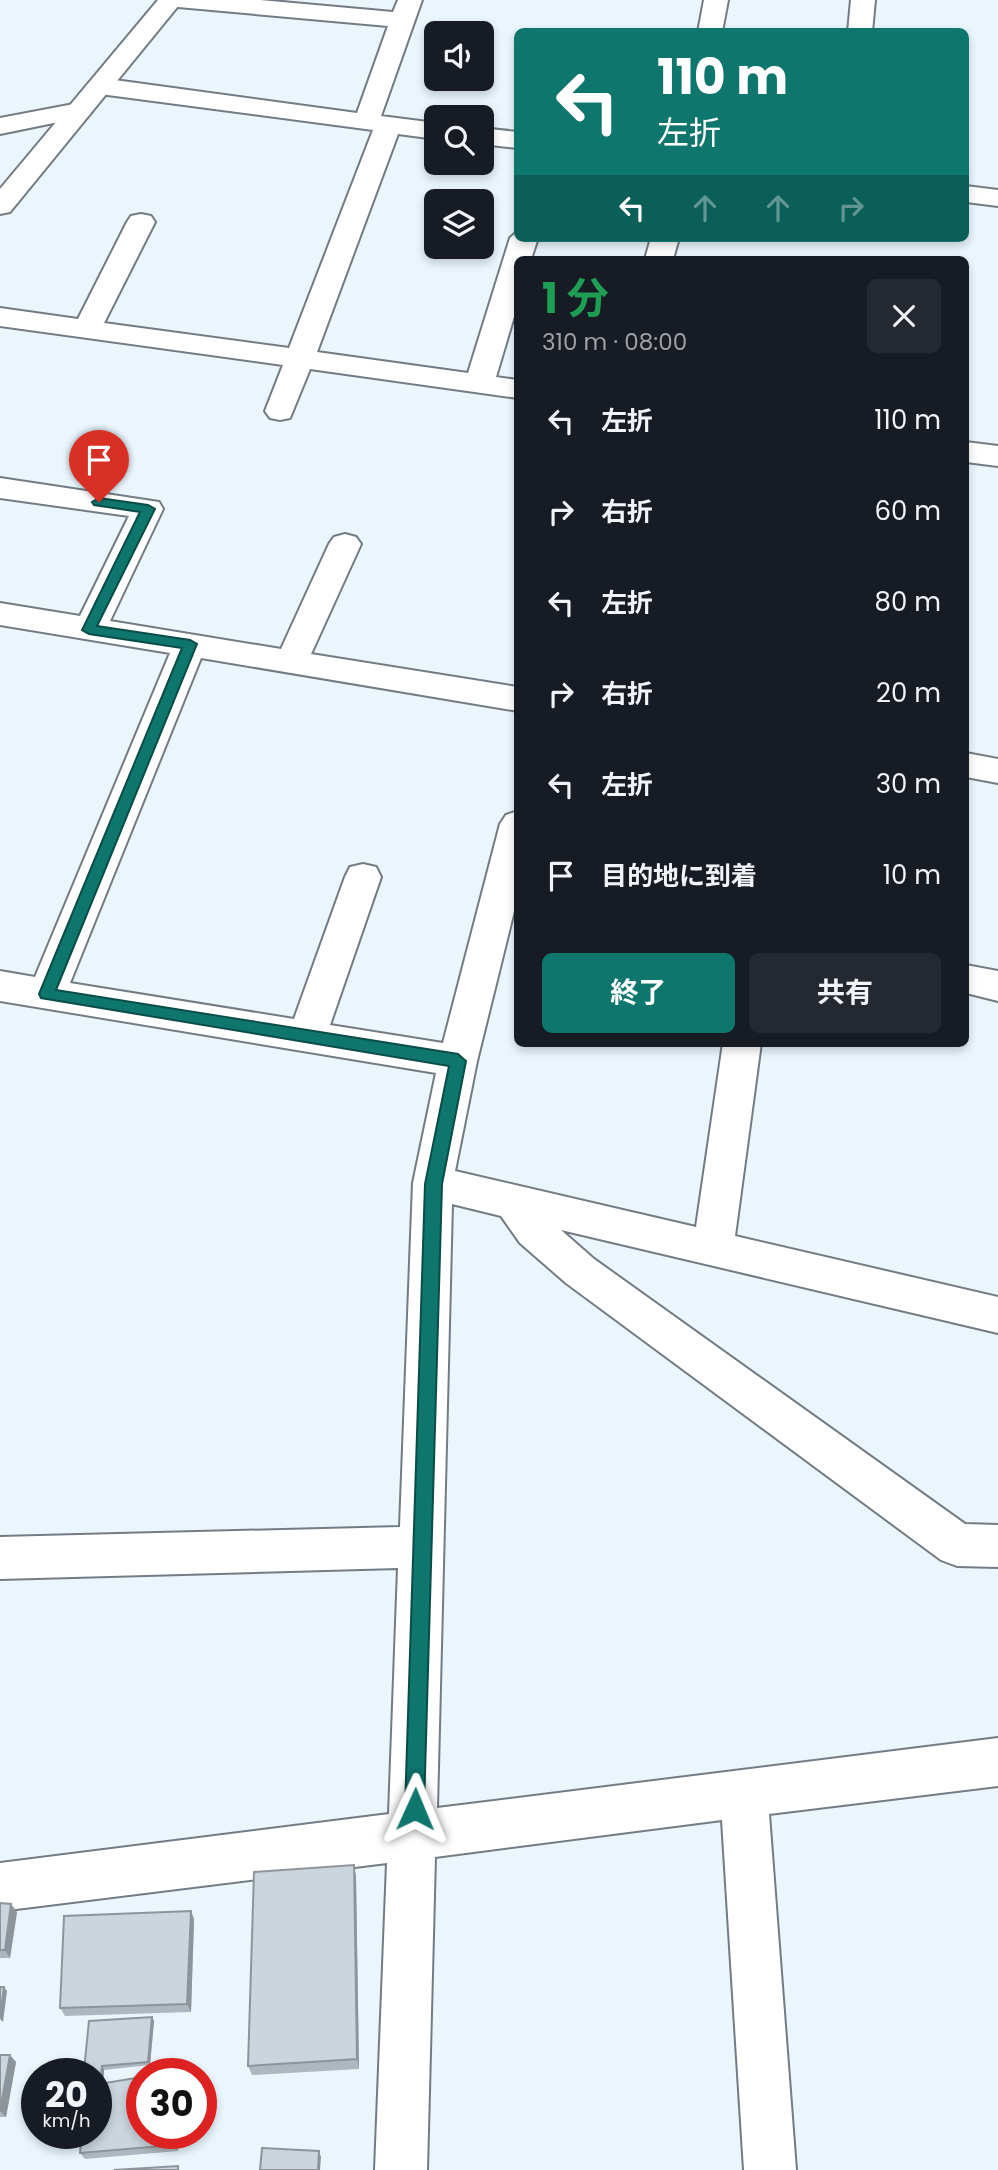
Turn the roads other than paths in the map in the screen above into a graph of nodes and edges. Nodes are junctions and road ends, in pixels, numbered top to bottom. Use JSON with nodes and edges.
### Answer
{"nodes":[{"id":1,"x":171,"y":0,"type":"edge"},
{"id":2,"x":178,"y":0,"type":"edge"},
{"id":3,"x":716,"y":0,"type":"edge"},
{"id":4,"x":863,"y":0,"type":"edge"},
{"id":5,"x":406,"y":10,"type":"edge"},
{"id":6,"x":711,"y":28,"type":"edge"},
{"id":7,"x":860,"y":28,"type":"edge"},
{"id":8,"x":100,"y":86,"type":"junction"},
{"id":9,"x":79,"y":111,"type":"junction"},
{"id":10,"x":377,"y":124,"type":"junction"},
{"id":11,"x":0,"y":126,"type":"edge"},
{"id":12,"x":424,"y":130,"type":"edge"},
{"id":13,"x":494,"y":137,"type":"edge"},
{"id":14,"x":514,"y":140,"type":"edge"},
{"id":15,"x":969,"y":194,"type":"edge"},
{"id":16,"x":998,"y":198,"type":"edge"},
{"id":17,"x":0,"y":206,"type":"edge"},
{"id":18,"x":141,"y":222,"type":"dead end"},
{"id":19,"x":514,"y":270,"type":"edge"},
{"id":20,"x":0,"y":317,"type":"edge"},
{"id":21,"x":87,"y":329,"type":"junction"},
{"id":22,"x":301,"y":359,"type":"junction"},
{"id":23,"x":479,"y":383,"type":"junction"},
{"id":24,"x":514,"y":387,"type":"edge"},
{"id":25,"x":280,"y":411,"type":"dead end"},
{"id":26,"x":969,"y":452,"type":"edge"},
{"id":27,"x":998,"y":456,"type":"edge"},
{"id":28,"x":0,"y":488,"type":"edge"},
{"id":29,"x":345,"y":544,"type":"dead end"},
{"id":30,"x":0,"y":614,"type":"edge"},
{"id":31,"x":89,"y":630,"type":"junction"},
{"id":32,"x":190,"y":644,"type":"junction"},
{"id":33,"x":291,"y":662,"type":"junction"},
{"id":34,"x":514,"y":698,"type":"edge"},
{"id":35,"x":969,"y":766,"type":"edge"},
{"id":36,"x":998,"y":771,"type":"edge"},
{"id":37,"x":514,"y":859,"type":"edge"},
{"id":38,"x":363,"y":877,"type":"dead end"},
{"id":39,"x":511,"y":886,"type":"edge"},
{"id":40,"x":969,"y":980,"type":"edge"},
{"id":41,"x":0,"y":986,"type":"edge"},
{"id":42,"x":998,"y":986,"type":"edge"},
{"id":43,"x":47,"y":994,"type":"junction"},
{"id":44,"x":306,"y":1038,"type":"junction"},
{"id":45,"x":740,"y":1047,"type":"edge"},
{"id":46,"x":458,"y":1061,"type":"junction"},
{"id":47,"x":433,"y":1184,"type":"junction"},
{"id":48,"x":514,"y":1202,"type":"junction"},
{"id":49,"x":713,"y":1250,"type":"junction"},
{"id":50,"x":997,"y":1304,"type":"edge"},
{"id":51,"x":998,"y":1546,"type":"edge"},
{"id":52,"x":421,"y":1547,"type":"junction"},
{"id":53,"x":0,"y":1558,"type":"edge"},
{"id":54,"x":998,"y":1762,"type":"edge"},
{"id":55,"x":744,"y":1796,"type":"junction"},
{"id":56,"x":414,"y":1836,"type":"junction"},
{"id":57,"x":0,"y":1887,"type":"edge"},
{"id":58,"x":401,"y":2170,"type":"edge"},
{"id":59,"x":770,"y":2170,"type":"edge"}],
"edges":[{"from":1,"to":8,"type":"street"},
{"from":2,"to":5,"type":"street"},
{"from":3,"to":6,"type":"street"},
{"from":4,"to":7,"type":"street"},
{"from":5,"to":10,"type":"street"},
{"from":8,"to":9,"type":"street"},
{"from":8,"to":10,"type":"street"},
{"from":9,"to":11,"type":"street"},
{"from":9,"to":17,"type":"street"},
{"from":10,"to":12,"type":"street"},
{"from":10,"to":22,"type":"street"},
{"from":13,"to":14,"type":"street"},
{"from":15,"to":16,"type":"street"},
{"from":18,"to":21,"type":"street"},
{"from":19,"to":23,"type":"street"},
{"from":20,"to":21,"type":"street"},
{"from":21,"to":22,"type":"street"},
{"from":22,"to":23,"type":"street"},
{"from":22,"to":25,"type":"street"},
{"from":23,"to":24,"type":"street"},
{"from":26,"to":27,"type":"street"},
{"from":28,"to":31,"type":"street"},
{"from":29,"to":33,"type":"street"},
{"from":30,"to":31,"type":"street"},
{"from":31,"to":32,"type":"street"},
{"from":32,"to":33,"type":"street"},
{"from":32,"to":43,"type":"street"},
{"from":33,"to":34,"type":"street"},
{"from":35,"to":36,"type":"street"},
{"from":37,"to":39,"type":"street"},
{"from":38,"to":44,"type":"street"},
{"from":39,"to":46,"type":"street"},
{"from":40,"to":42,"type":"street"},
{"from":41,"to":43,"type":"street"},
{"from":43,"to":44,"type":"street"},
{"from":44,"to":46,"type":"street"},
{"from":45,"to":49,"type":"street"},
{"from":46,"to":47,"type":"street"},
{"from":47,"to":48,"type":"street"},
{"from":47,"to":52,"type":"street"},
{"from":48,"to":49,"type":"street"},
{"from":48,"to":51,"type":"street"},
{"from":49,"to":50,"type":"street"},
{"from":52,"to":53,"type":"street"},
{"from":52,"to":56,"type":"street"},
{"from":54,"to":55,"type":"street"},
{"from":55,"to":56,"type":"street"},
{"from":55,"to":59,"type":"street"},
{"from":56,"to":57,"type":"street"},
{"from":56,"to":58,"type":"street"}]}
